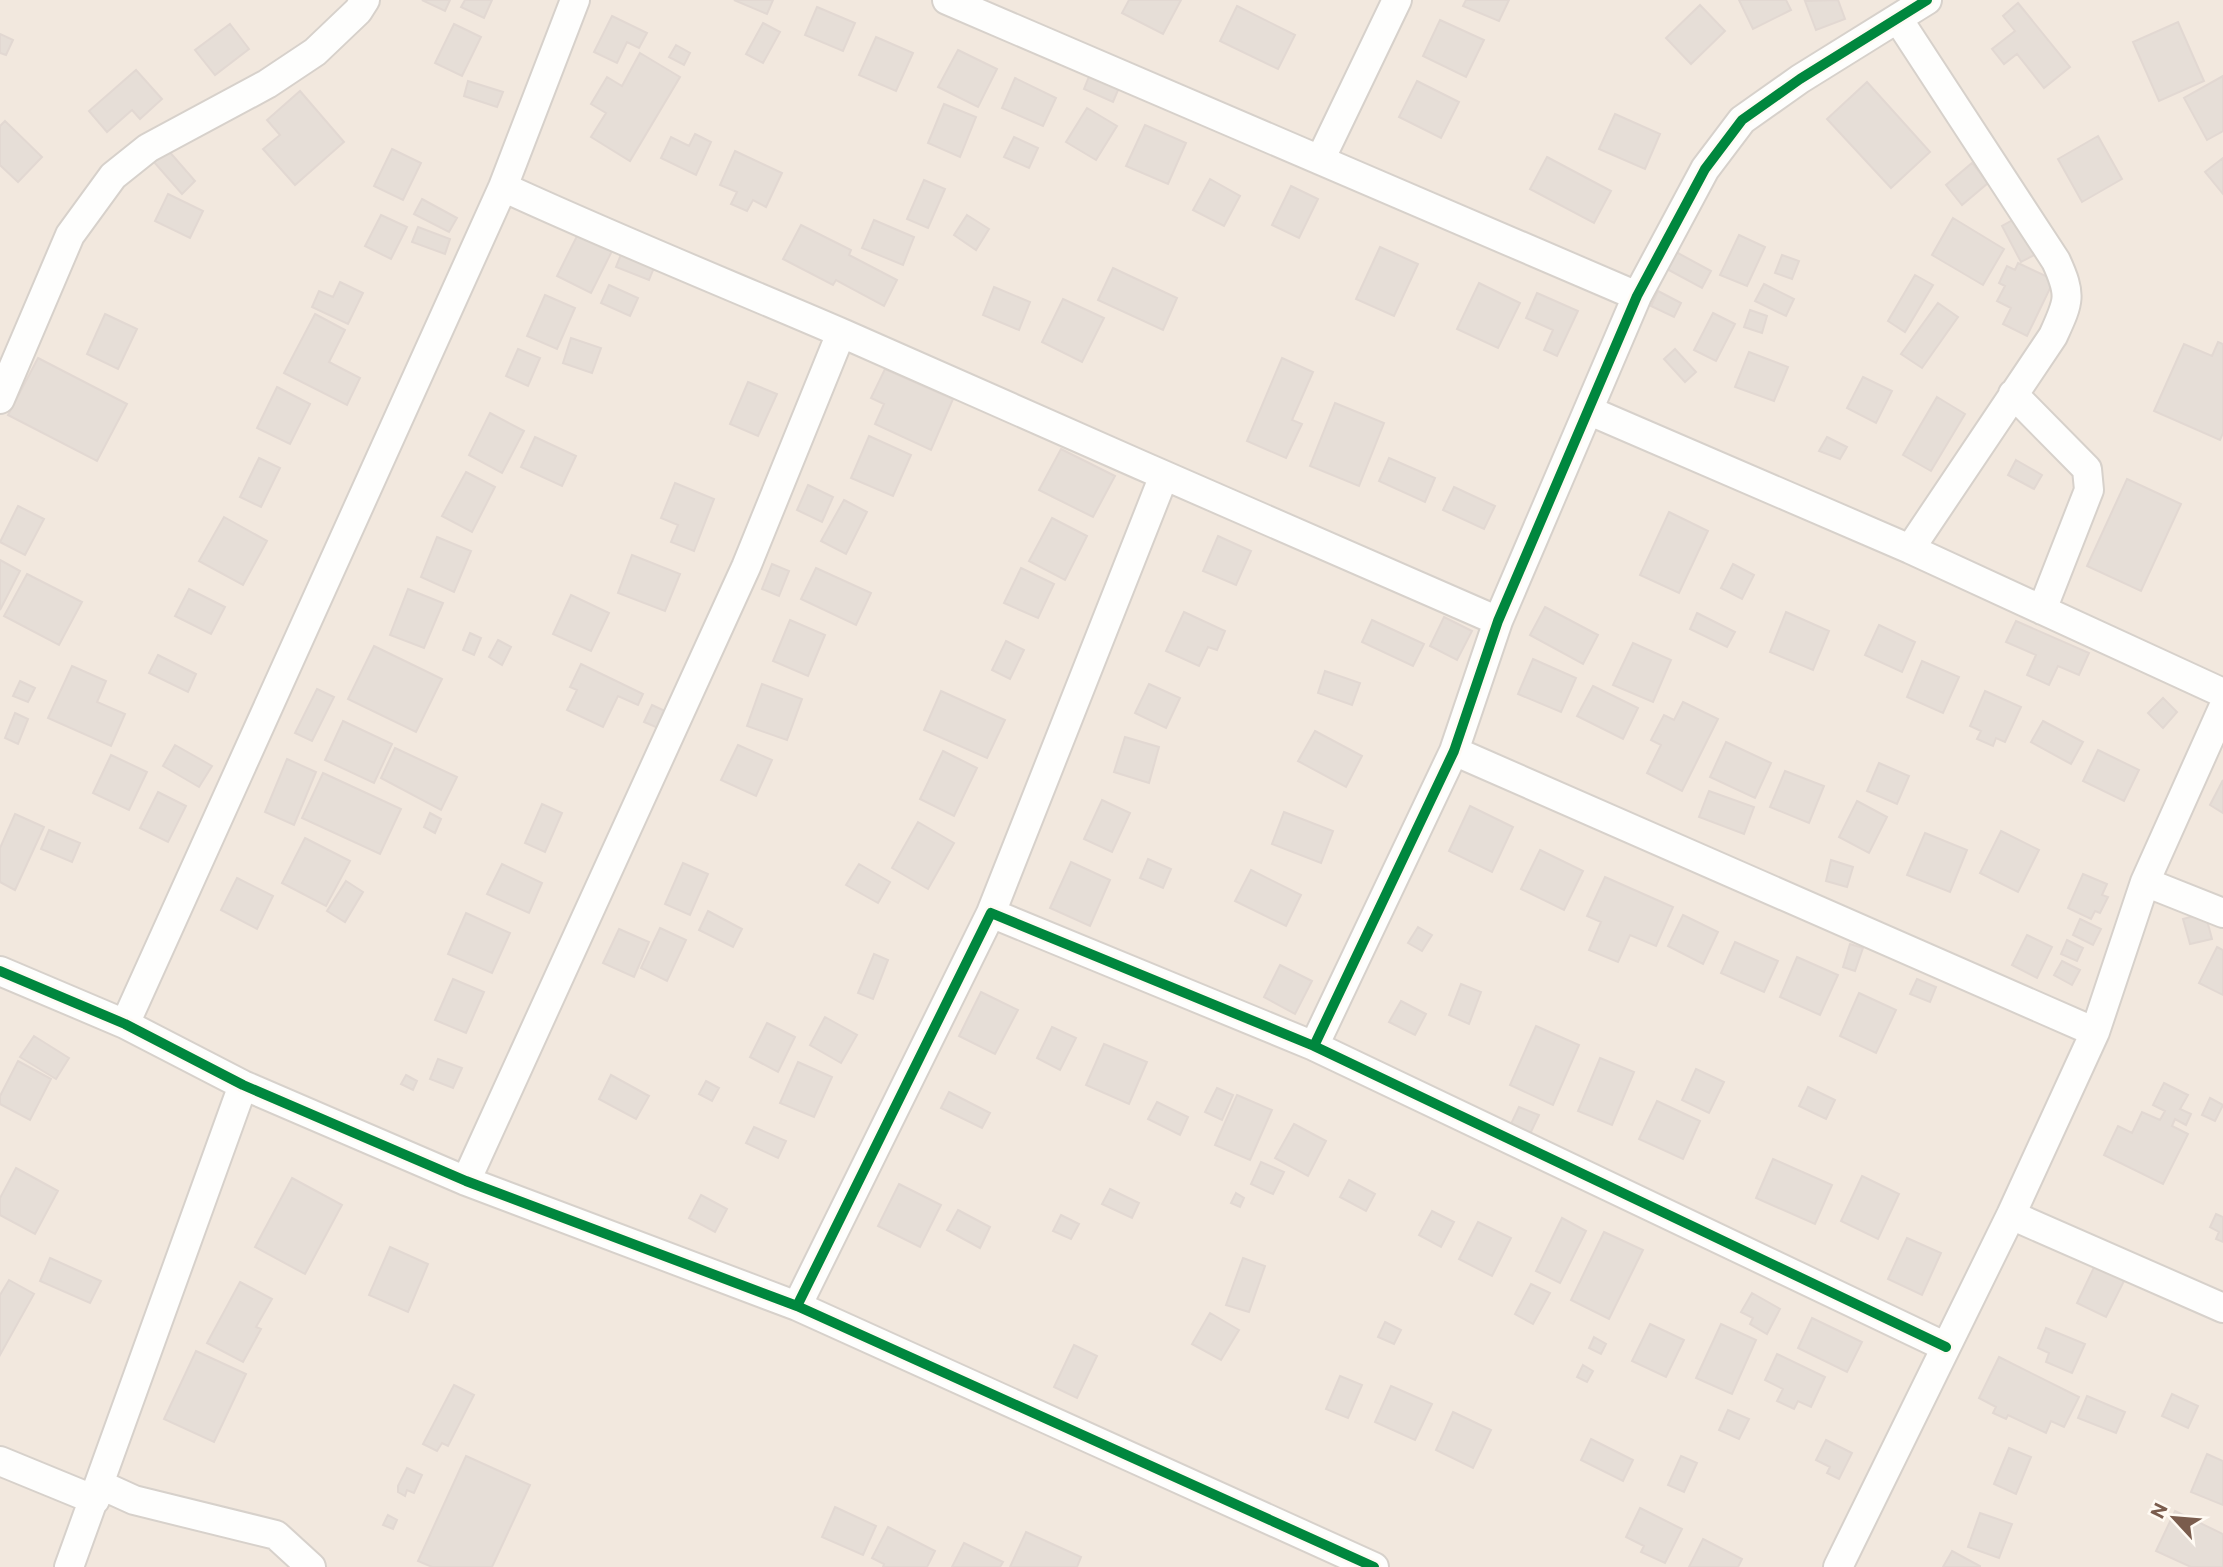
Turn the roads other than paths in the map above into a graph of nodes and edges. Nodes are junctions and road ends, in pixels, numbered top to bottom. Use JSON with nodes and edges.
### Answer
{"nodes":[{"id":1,"x":365,"y":0,"type":"edge"},
{"id":2,"x":575,"y":0,"type":"edge"},
{"id":3,"x":947,"y":0,"type":"edge"},
{"id":4,"x":1397,"y":0,"type":"edge"},
{"id":5,"x":1927,"y":0,"type":"edge"},
{"id":6,"x":995,"y":9,"type":"edge"},
{"id":7,"x":1898,"y":19,"type":"junction"},
{"id":8,"x":1320,"y":160,"type":"junction"},
{"id":9,"x":503,"y":187,"type":"junction"},
{"id":10,"x":1637,"y":296,"type":"junction"},
{"id":11,"x":841,"y":333,"type":"junction"},
{"id":12,"x":2013,"y":394,"type":"junction"},
{"id":13,"x":0,"y":399,"type":"edge"},
{"id":14,"x":1590,"y":411,"type":"junction"},
{"id":15,"x":1163,"y":478,"type":"junction"},
{"id":16,"x":1910,"y":548,"type":"junction"},
{"id":17,"x":2042,"y":610,"type":"junction"},
{"id":18,"x":1498,"y":621,"type":"junction"},
{"id":19,"x":2223,"y":693,"type":"edge"},
{"id":20,"x":2223,"y":708,"type":"edge"},
{"id":21,"x":1454,"y":751,"type":"junction"},
{"id":22,"x":2145,"y":882,"type":"junction"},
{"id":23,"x":991,"y":912,"type":"junction"},
{"id":24,"x":2223,"y":913,"type":"edge"},
{"id":25,"x":0,"y":971,"type":"edge"},
{"id":26,"x":125,"y":1024,"type":"junction"},
{"id":27,"x":2095,"y":1032,"type":"junction"},
{"id":28,"x":1314,"y":1046,"type":"junction"},
{"id":29,"x":243,"y":1085,"type":"junction"},
{"id":30,"x":466,"y":1181,"type":"junction"},
{"id":31,"x":2011,"y":1215,"type":"junction"},
{"id":32,"x":797,"y":1306,"type":"junction"},
{"id":33,"x":2223,"y":1308,"type":"edge"},
{"id":34,"x":1946,"y":1347,"type":"junction"},
{"id":35,"x":0,"y":1461,"type":"edge"},
{"id":36,"x":98,"y":1493,"type":"junction"},
{"id":37,"x":69,"y":1567,"type":"edge"},
{"id":38,"x":312,"y":1567,"type":"edge"},
{"id":39,"x":1374,"y":1567,"type":"edge"},
{"id":40,"x":1838,"y":1567,"type":"edge"}],
"edges":[{"from":1,"to":13,"type":"street"},
{"from":2,"to":9,"type":"street"},
{"from":3,"to":6,"type":"street"},
{"from":4,"to":8,"type":"street"},
{"from":5,"to":7,"type":"street"},
{"from":6,"to":8,"type":"street"},
{"from":7,"to":10,"type":"street"},
{"from":7,"to":12,"type":"street"},
{"from":8,"to":10,"type":"street"},
{"from":9,"to":11,"type":"street"},
{"from":9,"to":26,"type":"street"},
{"from":10,"to":14,"type":"street"},
{"from":11,"to":15,"type":"street"},
{"from":11,"to":30,"type":"street"},
{"from":12,"to":16,"type":"street"},
{"from":12,"to":17,"type":"street"},
{"from":14,"to":16,"type":"street"},
{"from":14,"to":18,"type":"street"},
{"from":15,"to":18,"type":"street"},
{"from":15,"to":23,"type":"street"},
{"from":16,"to":17,"type":"street"},
{"from":17,"to":19,"type":"street"},
{"from":18,"to":21,"type":"street"},
{"from":20,"to":22,"type":"street"},
{"from":21,"to":27,"type":"street"},
{"from":21,"to":28,"type":"street"},
{"from":22,"to":24,"type":"street"},
{"from":22,"to":27,"type":"street"},
{"from":23,"to":28,"type":"street"},
{"from":23,"to":32,"type":"street"},
{"from":25,"to":26,"type":"street"},
{"from":26,"to":29,"type":"street"},
{"from":27,"to":31,"type":"street"},
{"from":28,"to":34,"type":"street"},
{"from":29,"to":30,"type":"street"},
{"from":29,"to":36,"type":"street"},
{"from":30,"to":32,"type":"street"},
{"from":31,"to":33,"type":"street"},
{"from":31,"to":34,"type":"street"},
{"from":32,"to":39,"type":"street"},
{"from":34,"to":40,"type":"street"},
{"from":35,"to":36,"type":"street"},
{"from":36,"to":37,"type":"street"},
{"from":36,"to":38,"type":"street"}]}
